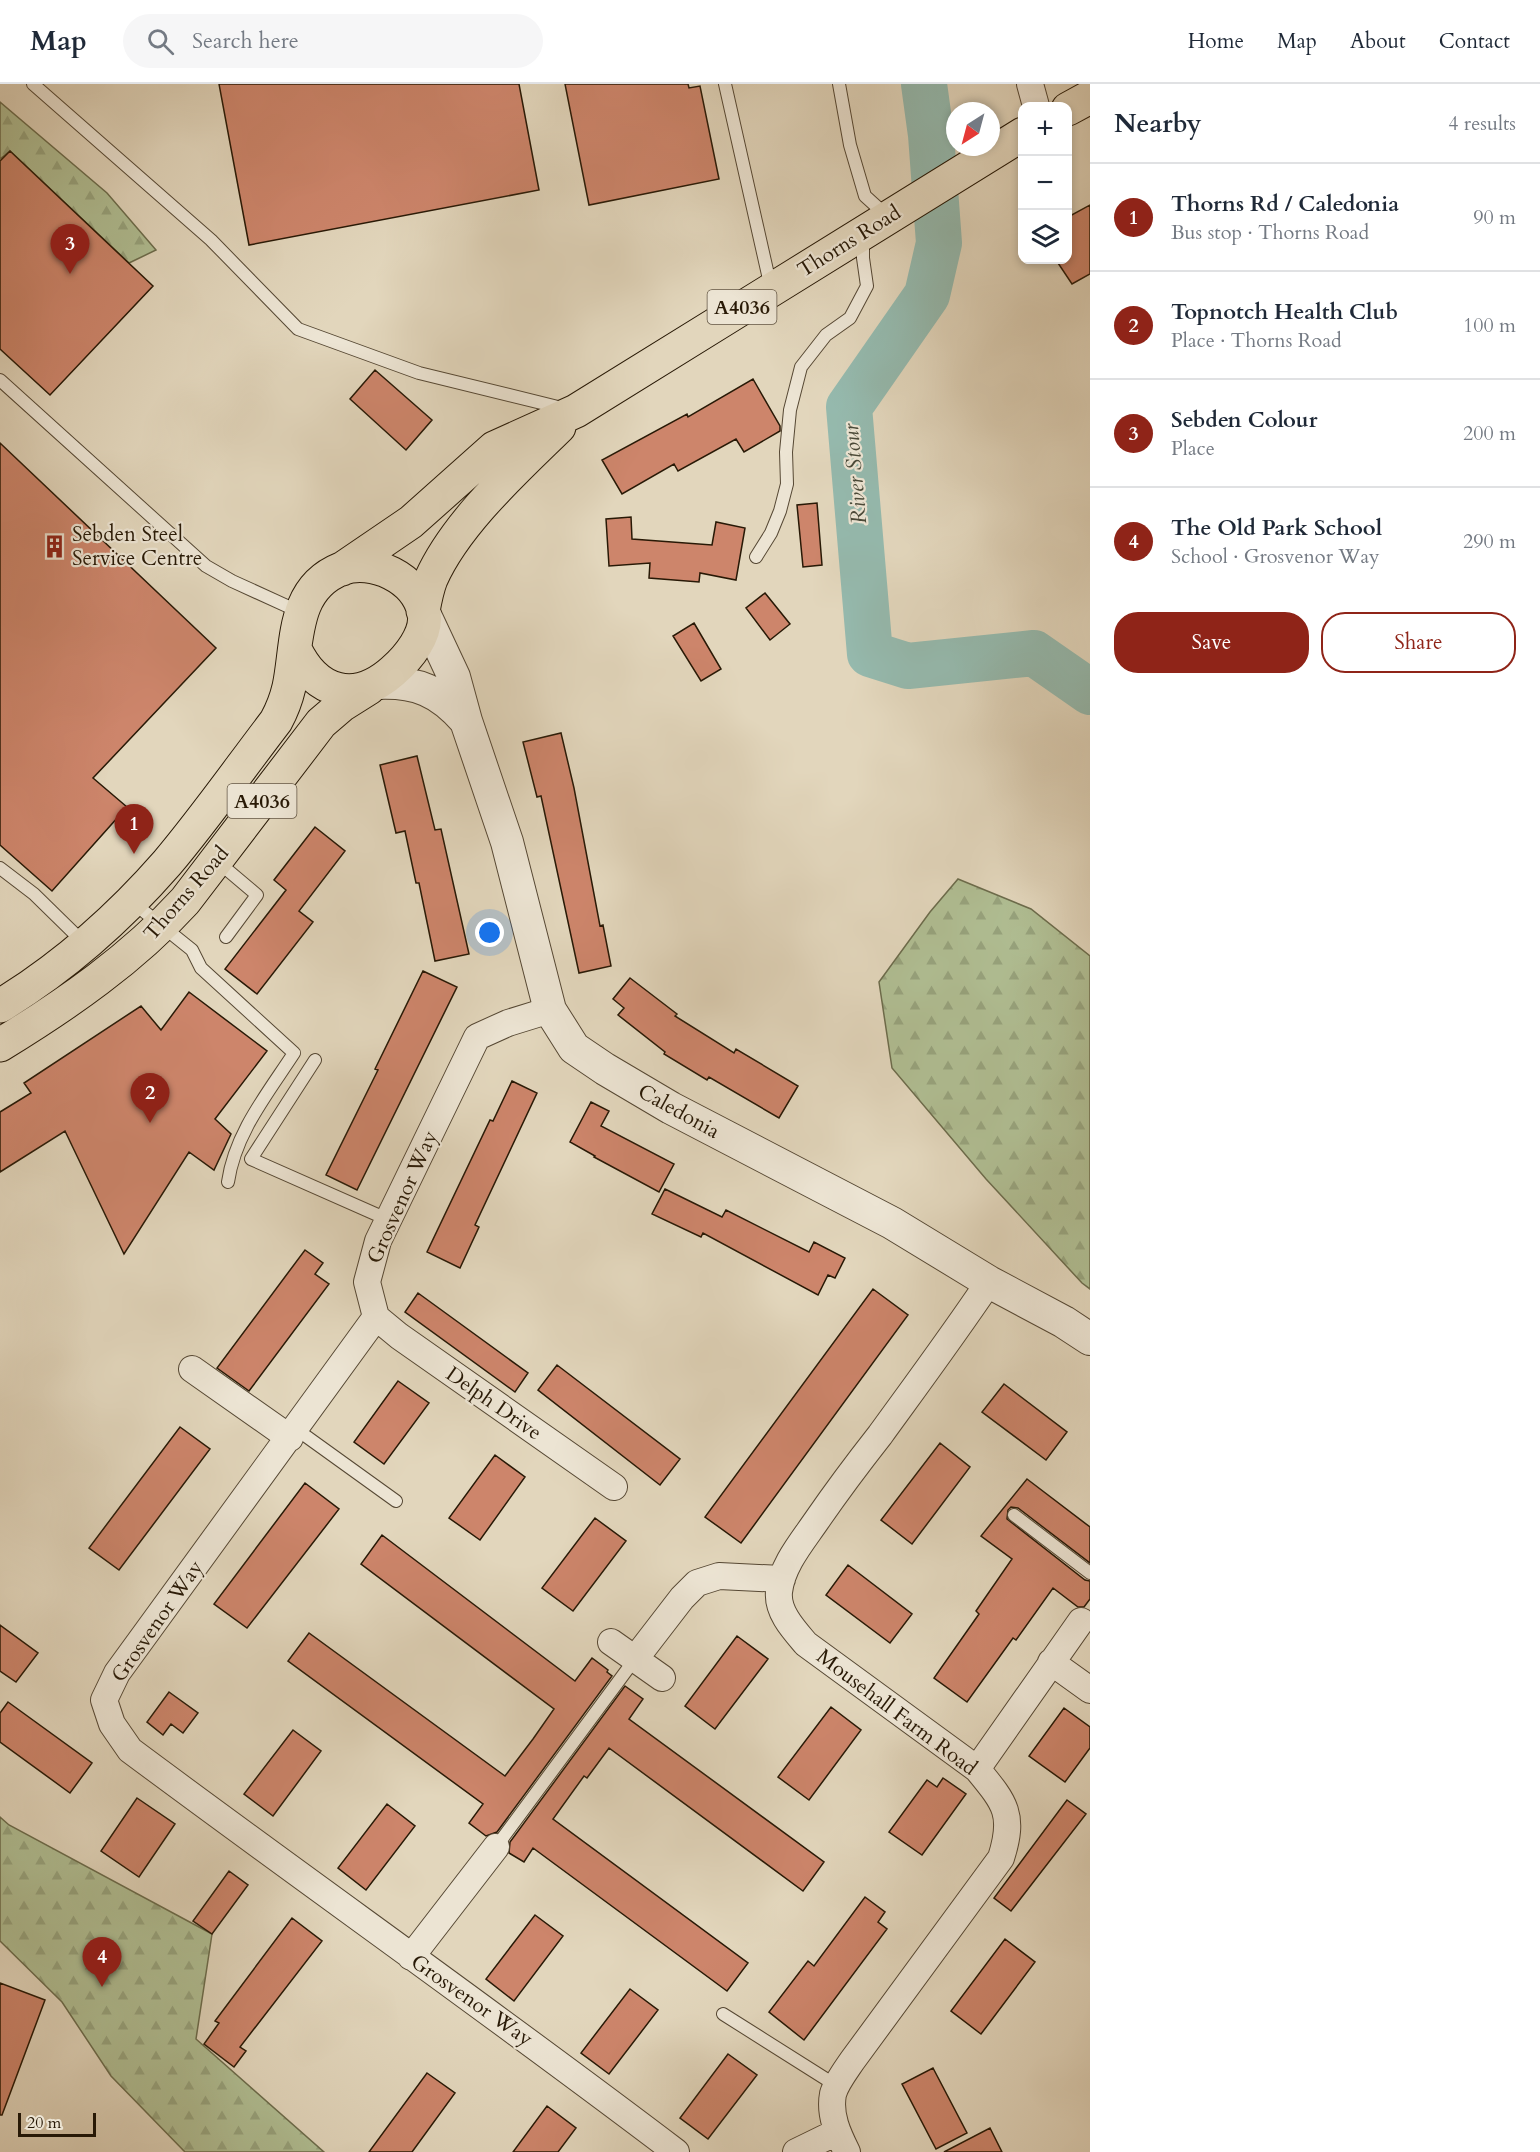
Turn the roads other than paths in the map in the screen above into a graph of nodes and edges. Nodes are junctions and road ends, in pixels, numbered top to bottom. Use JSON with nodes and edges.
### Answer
{"nodes":[{"id":1,"x":33,"y":84,"type":"edge"},
{"id":2,"x":725,"y":84,"type":"edge"},
{"id":3,"x":839,"y":84,"type":"edge"},
{"id":4,"x":1030,"y":84,"type":"edge"},
{"id":5,"x":1090,"y":97,"type":"edge"},
{"id":6,"x":1035,"y":102,"type":"edge"},
{"id":7,"x":1072,"y":107,"type":"edge"},
{"id":8,"x":1018,"y":137,"type":"edge"},
{"id":9,"x":886,"y":217,"type":"junction"},
{"id":10,"x":771,"y":289,"type":"junction"},
{"id":11,"x":0,"y":380,"type":"edge"},
{"id":12,"x":576,"y":411,"type":"junction"},
{"id":13,"x":756,"y":556,"type":"dead end"},
{"id":14,"x":341,"y":570,"type":"junction"},
{"id":15,"x":424,"y":612,"type":"junction"},
{"id":16,"x":301,"y":613,"type":"junction"},
{"id":17,"x":295,"y":649,"type":"junction"},
{"id":18,"x":373,"y":686,"type":"junction"},
{"id":19,"x":466,"y":721,"type":"junction"},
{"id":20,"x":216,"y":861,"type":"junction"},
{"id":21,"x":0,"y":868,"type":"edge"},
{"id":22,"x":131,"y":901,"type":"junction"},
{"id":23,"x":163,"y":925,"type":"junction"},
{"id":24,"x":226,"y":937,"type":"dead end"},
{"id":25,"x":85,"y":944,"type":"junction"},
{"id":26,"x":0,"y":1006,"type":"edge"},
{"id":27,"x":550,"y":1010,"type":"junction"},
{"id":28,"x":0,"y":1045,"type":"edge"},
{"id":29,"x":315,"y":1060,"type":"dead end"},
{"id":30,"x":228,"y":1182,"type":"dead end"},
{"id":31,"x":389,"y":1220,"type":"junction"},
{"id":32,"x":989,"y":1282,"type":"junction"},
{"id":33,"x":376,"y":1317,"type":"junction"},
{"id":34,"x":1090,"y":1339,"type":"edge"},
{"id":35,"x":192,"y":1369,"type":"dead end"},
{"id":36,"x":293,"y":1433,"type":"junction"},
{"id":37,"x":614,"y":1487,"type":"dead end"},
{"id":38,"x":396,"y":1501,"type":"dead end"},
{"id":39,"x":1014,"y":1515,"type":"dead end"},
{"id":40,"x":1090,"y":1573,"type":"edge"},
{"id":41,"x":782,"y":1579,"type":"junction"},
{"id":42,"x":1085,"y":1620,"type":"edge"},
{"id":43,"x":611,"y":1641,"type":"dead end"},
{"id":44,"x":635,"y":1659,"type":"junction"},
{"id":45,"x":1051,"y":1662,"type":"junction"},
{"id":46,"x":662,"y":1678,"type":"dead end"},
{"id":47,"x":1090,"y":1690,"type":"edge"},
{"id":48,"x":977,"y":1769,"type":"junction"},
{"id":49,"x":496,"y":1847,"type":"joint"},
{"id":50,"x":411,"y":1957,"type":"junction"},
{"id":51,"x":723,"y":2014,"type":"dead end"},
{"id":52,"x":837,"y":2086,"type":"junction"},
{"id":53,"x":842,"y":2142,"type":"edge"},
{"id":54,"x":676,"y":2152,"type":"edge"},
{"id":55,"x":795,"y":2152,"type":"edge"}],
"edges":[{"from":1,"to":12,"type":"lane"},
{"from":2,"to":10,"type":"lane"},
{"from":3,"to":9,"type":"lane"},
{"from":4,"to":6,"type":"street"},
{"from":5,"to":7,"type":"highway"},
{"from":8,"to":9,"type":"highway","number":"A4036"},
{"from":9,"to":10,"type":"highway","name":"Thorns Road","number":"A4036"},
{"from":9,"to":13,"type":"lane"},
{"from":10,"to":12,"type":"highway","name":"Thorns Road","number":"A4036"},
{"from":11,"to":16,"type":"lane"},
{"from":12,"to":14,"type":"highway","name":"Thorns Road","number":"A4036"},
{"from":12,"to":15,"type":"highway","name":"Thorns Road","number":"A4036"},
{"from":14,"to":15,"type":"highway"},
{"from":14,"to":16,"type":"highway","number":"A4036"},
{"from":15,"to":18,"type":"highway","number":"A4036"},
{"from":15,"to":19,"type":"street","name":"Caledonia"},
{"from":16,"to":17,"type":"highway","number":"A4036"},
{"from":17,"to":18,"type":"highway"},
{"from":17,"to":22,"type":"highway","name":"Thorns Road","number":"A4036"},
{"from":18,"to":19,"type":"street","name":"Caledonia"},
{"from":18,"to":20,"type":"highway","name":"Thorns Road","number":"A4036"},
{"from":19,"to":27,"type":"street","name":"Caledonia"},
{"from":20,"to":23,"type":"highway","name":"Thorns Road","number":"A4036"},
{"from":20,"to":24,"type":"lane"},
{"from":21,"to":25,"type":"lane"},
{"from":22,"to":23,"type":"lane"},
{"from":22,"to":25,"type":"highway","name":"Thorns Road","number":"A4036"},
{"from":23,"to":28,"type":"highway","name":"Thorns Road","number":"A4036"},
{"from":23,"to":30,"type":"lane"},
{"from":25,"to":26,"type":"highway","name":"Thorns Road","number":"A4036"},
{"from":27,"to":31,"type":"street","name":"Grosvenor Way"},
{"from":27,"to":32,"type":"street","name":"Caledonia"},
{"from":29,"to":31,"type":"lane"},
{"from":31,"to":33,"type":"street","name":"Grosvenor Way"},
{"from":32,"to":34,"type":"street","name":"Caledonia"},
{"from":32,"to":41,"type":"street","name":"Mousehall Farm Road"},
{"from":33,"to":36,"type":"street","name":"Grosvenor Way"},
{"from":33,"to":37,"type":"street","name":"Delph Drive"},
{"from":35,"to":36,"type":"street"},
{"from":36,"to":38,"type":"lane"},
{"from":36,"to":50,"type":"street","name":"Grosvenor Way"},
{"from":39,"to":40,"type":"lane"},
{"from":41,"to":44,"type":"street"},
{"from":41,"to":48,"type":"street","name":"Mousehall Farm Road"},
{"from":42,"to":45,"type":"street"},
{"from":43,"to":44,"type":"street"},
{"from":44,"to":46,"type":"street"},
{"from":44,"to":49,"type":"lane"},
{"from":45,"to":47,"type":"street"},
{"from":45,"to":48,"type":"street"},
{"from":48,"to":52,"type":"street","name":"Mousehall Farm Road"},
{"from":49,"to":50,"type":"street"},
{"from":50,"to":54,"type":"street","name":"Grosvenor Way"},
{"from":51,"to":52,"type":"lane"},
{"from":52,"to":53,"type":"street","name":"Mousehall Farm Road"},
{"from":53,"to":55,"type":"street"}]}
